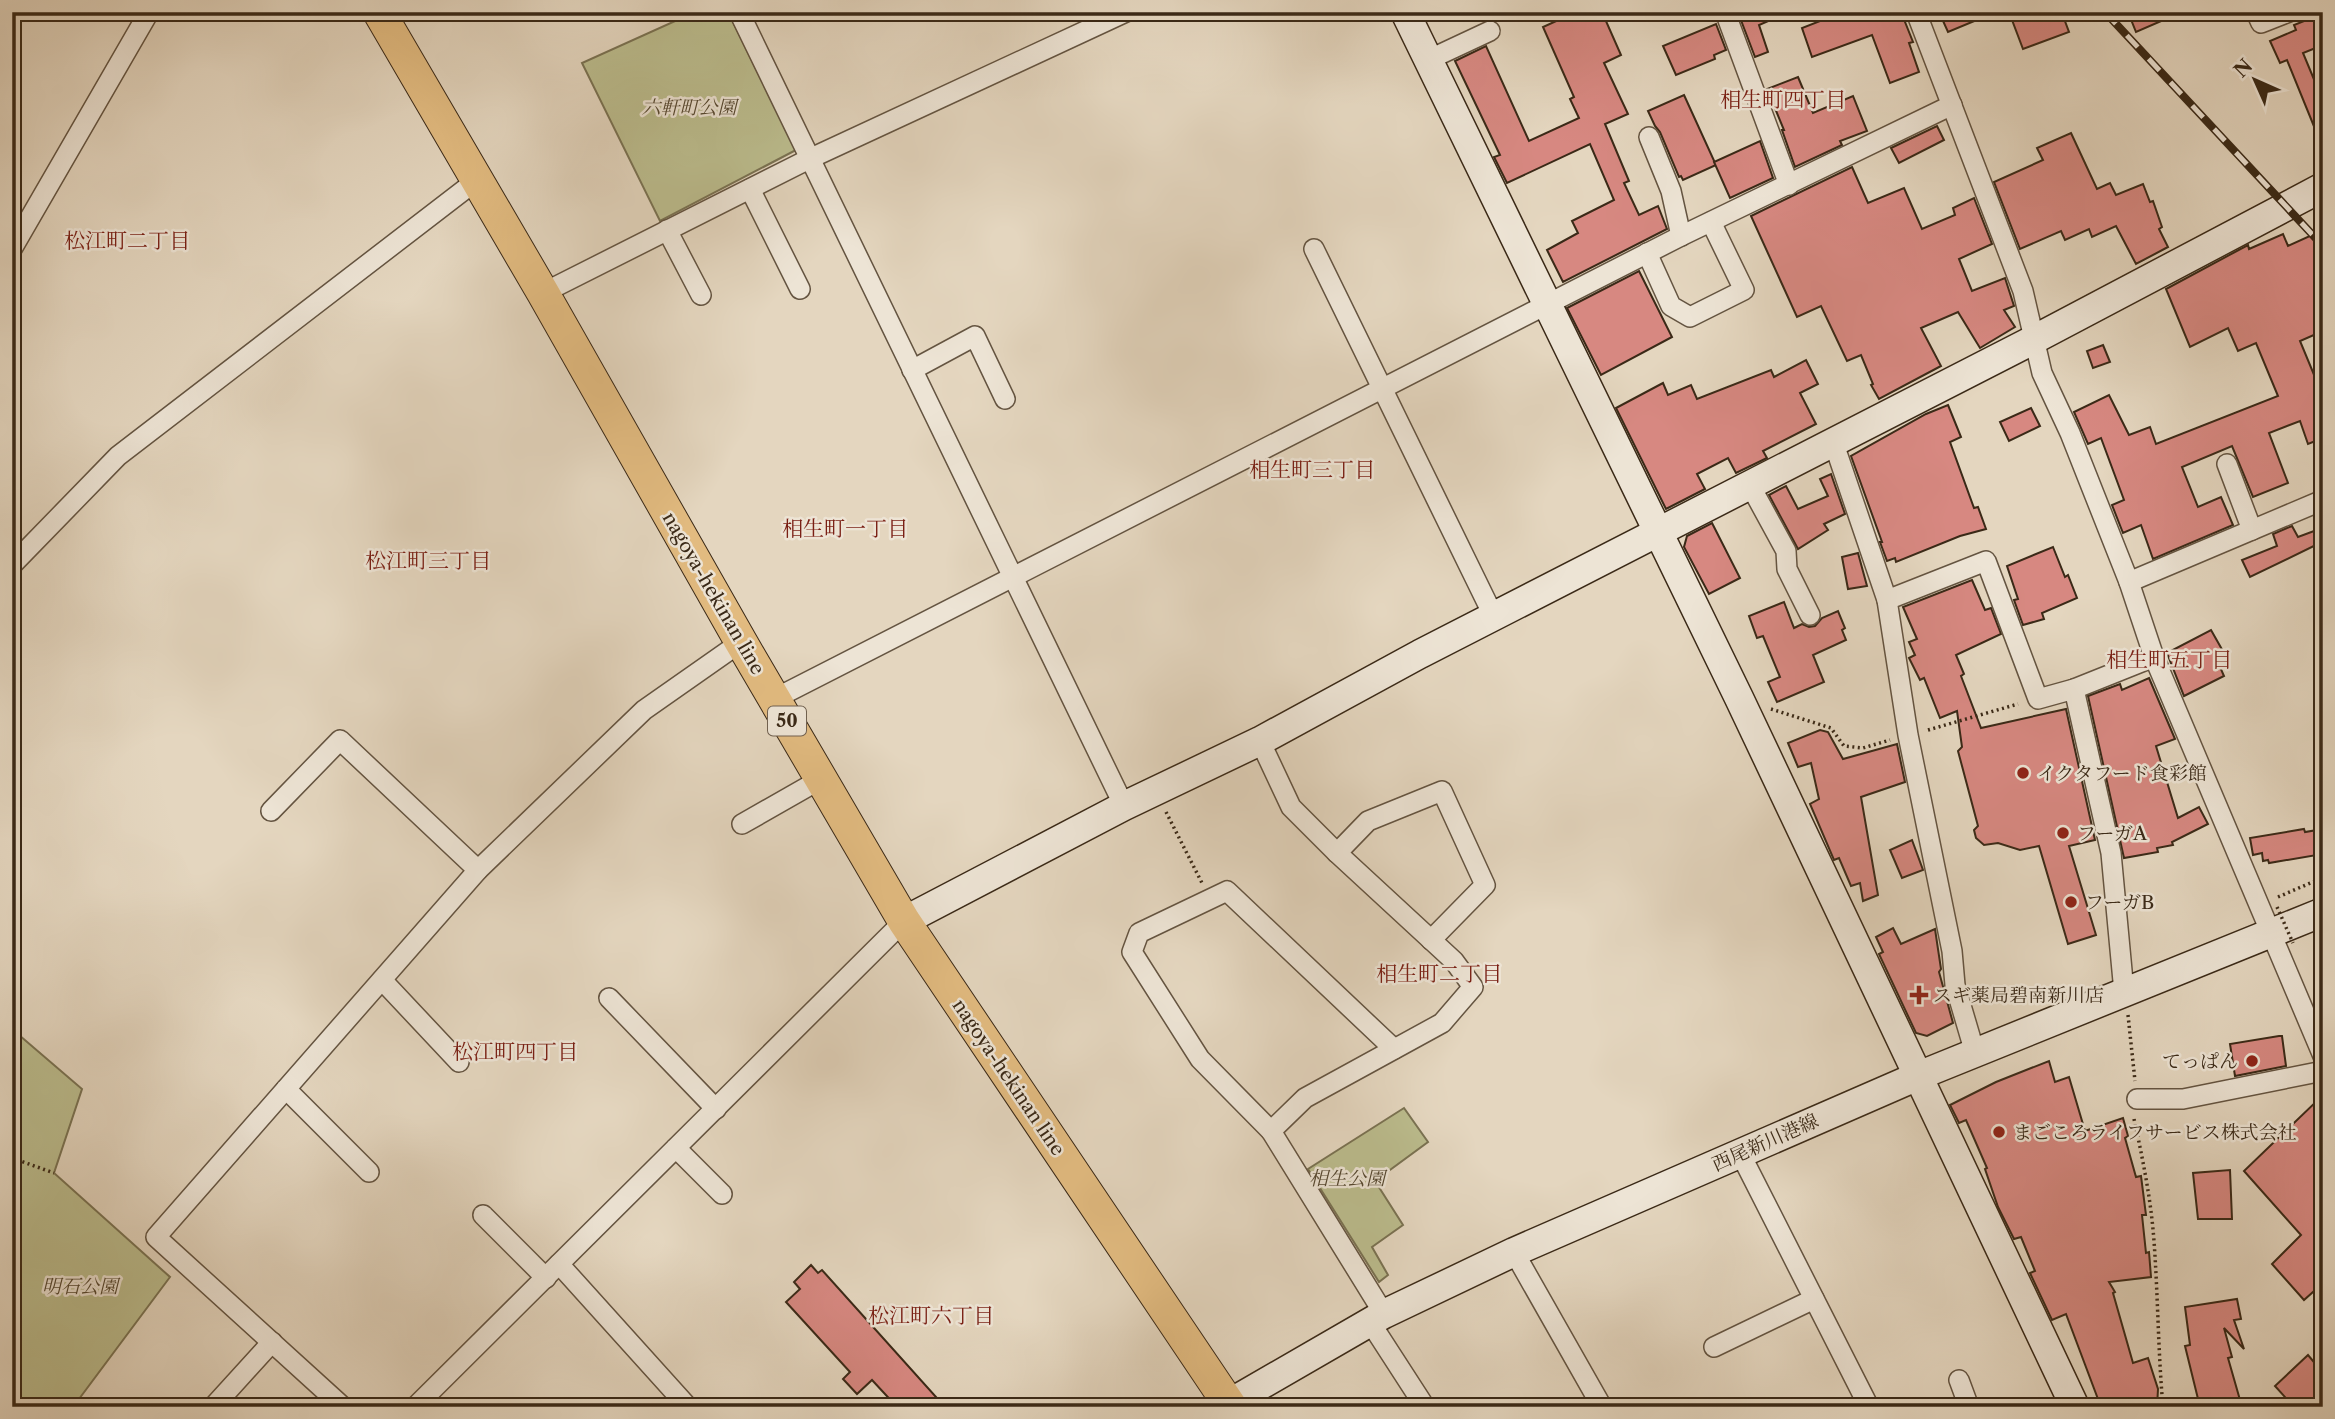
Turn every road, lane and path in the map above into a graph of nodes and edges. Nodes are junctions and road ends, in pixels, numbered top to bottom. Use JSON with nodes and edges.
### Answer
{"nodes":[{"id":1,"x":149,"y":12,"type":"edge"},
{"id":2,"x":379,"y":12,"type":"edge"},
{"id":3,"x":739,"y":12,"type":"edge"},
{"id":4,"x":1126,"y":12,"type":"edge"},
{"id":5,"x":1405,"y":12,"type":"edge"},
{"id":6,"x":1916,"y":12,"type":"edge"},
{"id":7,"x":2256,"y":12,"type":"edge"},
{"id":8,"x":2289,"y":12,"type":"edge"},
{"id":9,"x":1728,"y":20,"type":"dead end"},
{"id":10,"x":1490,"y":31,"type":"dead end"},
{"id":11,"x":1428,"y":60,"type":"junction"},
{"id":12,"x":1952,"y":105,"type":"junction"},
{"id":13,"x":1649,"y":136,"type":"dead end"},
{"id":14,"x":809,"y":159,"type":"junction"},
{"id":15,"x":477,"y":180,"type":"junction"},
{"id":16,"x":1789,"y":185,"type":"junction"},
{"id":17,"x":2323,"y":187,"type":"edge"},
{"id":18,"x":750,"y":189,"type":"junction"},
{"id":19,"x":1711,"y":222,"type":"junction"},
{"id":20,"x":667,"y":230,"type":"junction"},
{"id":21,"x":1681,"y":236,"type":"junction"},
{"id":22,"x":12,"y":249,"type":"edge"},
{"id":23,"x":1314,"y":249,"type":"dead end"},
{"id":24,"x":1647,"y":253,"type":"junction"},
{"id":25,"x":800,"y":289,"type":"dead end"},
{"id":26,"x":543,"y":293,"type":"junction"},
{"id":27,"x":701,"y":295,"type":"dead end"},
{"id":28,"x":1546,"y":304,"type":"junction"},
{"id":29,"x":2033,"y":340,"type":"junction"},
{"id":30,"x":912,"y":370,"type":"junction"},
{"id":31,"x":1382,"y":389,"type":"junction"},
{"id":32,"x":1005,"y":398,"type":"dead end"},
{"id":33,"x":1833,"y":441,"type":"junction"},
{"id":34,"x":2227,"y":464,"type":"dead end"},
{"id":35,"x":1750,"y":485,"type":"junction"},
{"id":36,"x":2323,"y":500,"type":"edge"},
{"id":37,"x":2252,"y":530,"type":"junction"},
{"id":38,"x":1657,"y":534,"type":"junction"},
{"id":39,"x":12,"y":565,"type":"edge"},
{"id":40,"x":1011,"y":577,"type":"junction"},
{"id":41,"x":2129,"y":582,"type":"junction"},
{"id":42,"x":1887,"y":600,"type":"junction"},
{"id":43,"x":1810,"y":615,"type":"dead end"},
{"id":44,"x":1494,"y":617,"type":"junction"},
{"id":45,"x":741,"y":642,"type":"junction"},
{"id":46,"x":2154,"y":657,"type":"junction"},
{"id":47,"x":2074,"y":689,"type":"junction"},
{"id":48,"x":774,"y":699,"type":"junction"},
{"id":49,"x":1260,"y":741,"type":"junction"},
{"id":50,"x":821,"y":779,"type":"junction"},
{"id":51,"x":1156,"y":791,"type":"junction"},
{"id":52,"x":1124,"y":807,"type":"junction"},
{"id":53,"x":271,"y":811,"type":"dead end"},
{"id":54,"x":741,"y":824,"type":"dead end"},
{"id":55,"x":1337,"y":853,"type":"junction"},
{"id":56,"x":478,"y":870,"type":"junction"},
{"id":57,"x":2276,"y":897,"type":"dead end"},
{"id":58,"x":1209,"y":899,"type":"junction"},
{"id":59,"x":2321,"y":901,"type":"edge"},
{"id":60,"x":904,"y":921,"type":"junction"},
{"id":61,"x":2280,"y":928,"type":"junction"},
{"id":62,"x":1430,"y":940,"type":"junction"},
{"id":63,"x":382,"y":980,"type":"junction"},
{"id":64,"x":2124,"y":992,"type":"junction"},
{"id":65,"x":609,"y":998,"type":"dead end"},
{"id":66,"x":1394,"y":1049,"type":"junction"},
{"id":67,"x":1975,"y":1053,"type":"junction"},
{"id":68,"x":2323,"y":1056,"type":"edge"},
{"id":69,"x":459,"y":1062,"type":"dead end"},
{"id":70,"x":2323,"y":1071,"type":"edge"},
{"id":71,"x":1918,"y":1076,"type":"junction"},
{"id":72,"x":286,"y":1089,"type":"junction"},
{"id":73,"x":2137,"y":1099,"type":"junction"},
{"id":74,"x":716,"y":1109,"type":"junction"},
{"id":75,"x":1271,"y":1131,"type":"junction"},
{"id":76,"x":676,"y":1148,"type":"junction"},
{"id":77,"x":1740,"y":1153,"type":"junction"},
{"id":78,"x":12,"y":1158,"type":"edge"},
{"id":79,"x":369,"y":1172,"type":"dead end"},
{"id":80,"x":54,"y":1173,"type":"dead end"},
{"id":81,"x":722,"y":1194,"type":"dead end"},
{"id":82,"x":483,"y":1215,"type":"dead end"},
{"id":83,"x":1514,"y":1252,"type":"junction"},
{"id":84,"x":552,"y":1271,"type":"junction"},
{"id":85,"x":1814,"y":1299,"type":"junction"},
{"id":86,"x":1377,"y":1318,"type":"junction"},
{"id":87,"x":272,"y":1342,"type":"junction"},
{"id":88,"x":1714,"y":1347,"type":"dead end"},
{"id":89,"x":1959,"y":1380,"type":"dead end"},
{"id":90,"x":1228,"y":1405,"type":"edge"},
{"id":91,"x":2068,"y":1405,"type":"edge"},
{"id":92,"x":417,"y":1406,"type":"edge"},
{"id":93,"x":685,"y":1406,"type":"edge"},
{"id":94,"x":213,"y":1407,"type":"edge"},
{"id":95,"x":344,"y":1407,"type":"edge"},
{"id":96,"x":1425,"y":1407,"type":"edge"},
{"id":97,"x":1602,"y":1407,"type":"edge"},
{"id":98,"x":1869,"y":1407,"type":"edge"},
{"id":99,"x":1969,"y":1407,"type":"edge"},
{"id":100,"x":2163,"y":1407,"type":"edge"}],
"edges":[{"from":1,"to":22,"type":"street"},
{"from":2,"to":15,"type":"main road","name":"nagoya-hekinan line","number":"50"},
{"from":3,"to":14,"type":"street"},
{"from":4,"to":14,"type":"street"},
{"from":5,"to":11,"type":"street"},
{"from":6,"to":12,"type":"street"},
{"from":7,"to":8,"type":"street"},
{"from":9,"to":16,"type":"street"},
{"from":10,"to":11,"type":"street"},
{"from":11,"to":28,"type":"street"},
{"from":12,"to":16,"type":"street"},
{"from":12,"to":29,"type":"street"},
{"from":13,"to":21,"type":"street"},
{"from":14,"to":18,"type":"street"},
{"from":14,"to":30,"type":"street"},
{"from":15,"to":26,"type":"main road","name":"nagoya-hekinan line","number":"50"},
{"from":15,"to":39,"type":"street"},
{"from":16,"to":19,"type":"street"},
{"from":17,"to":29,"type":"street"},
{"from":18,"to":20,"type":"street"},
{"from":18,"to":25,"type":"street"},
{"from":19,"to":21,"type":"street"},
{"from":19,"to":24,"type":"street"},
{"from":20,"to":26,"type":"street"},
{"from":20,"to":27,"type":"street"},
{"from":21,"to":24,"type":"street"},
{"from":23,"to":31,"type":"street"},
{"from":24,"to":28,"type":"street"},
{"from":26,"to":45,"type":"main road","name":"nagoya-hekinan line","number":"50"},
{"from":28,"to":31,"type":"street"},
{"from":28,"to":38,"type":"street"},
{"from":29,"to":33,"type":"street"},
{"from":29,"to":41,"type":"street"},
{"from":30,"to":32,"type":"street"},
{"from":30,"to":40,"type":"street"},
{"from":31,"to":40,"type":"street"},
{"from":31,"to":44,"type":"street"},
{"from":33,"to":35,"type":"street"},
{"from":33,"to":42,"type":"street"},
{"from":34,"to":37,"type":"street"},
{"from":35,"to":38,"type":"street"},
{"from":35,"to":43,"type":"street"},
{"from":36,"to":37,"type":"street"},
{"from":37,"to":41,"type":"street"},
{"from":38,"to":44,"type":"street"},
{"from":38,"to":71,"type":"street"},
{"from":40,"to":48,"type":"street"},
{"from":40,"to":52,"type":"street"},
{"from":41,"to":46,"type":"street"},
{"from":42,"to":47,"type":"street"},
{"from":42,"to":67,"type":"street"},
{"from":44,"to":49,"type":"street"},
{"from":45,"to":48,"type":"main road","name":"nagoya-hekinan line","number":"50"},
{"from":45,"to":56,"type":"street"},
{"from":46,"to":47,"type":"street"},
{"from":46,"to":61,"type":"street"},
{"from":47,"to":64,"type":"street"},
{"from":48,"to":50,"type":"main road","name":"nagoya-hekinan line","number":"50"},
{"from":49,"to":51,"type":"street"},
{"from":49,"to":55,"type":"street"},
{"from":50,"to":54,"type":"street"},
{"from":50,"to":60,"type":"main road","name":"nagoya-hekinan line","number":"50"},
{"from":51,"to":52,"type":"street"},
{"from":51,"to":58,"type":"path"},
{"from":52,"to":60,"type":"street"},
{"from":53,"to":56,"type":"street"},
{"from":55,"to":62,"type":"street"},
{"from":55,"to":62,"type":"street"},
{"from":56,"to":63,"type":"street"},
{"from":57,"to":59,"type":"path"},
{"from":58,"to":66,"type":"street"},
{"from":58,"to":75,"type":"street"},
{"from":59,"to":61,"type":"street","name":"西尾新川港線"},
{"from":60,"to":74,"type":"street"},
{"from":60,"to":90,"type":"main road","name":"nagoya-hekinan line","number":"50"},
{"from":61,"to":64,"type":"street","name":"西尾新川港線"},
{"from":61,"to":68,"type":"street"},
{"from":62,"to":66,"type":"street"},
{"from":63,"to":69,"type":"street"},
{"from":63,"to":72,"type":"street"},
{"from":64,"to":67,"type":"street","name":"西尾新川港線"},
{"from":64,"to":73,"type":"path"},
{"from":65,"to":74,"type":"street"},
{"from":66,"to":75,"type":"street"},
{"from":67,"to":71,"type":"street","name":"西尾新川港線"},
{"from":70,"to":73,"type":"street"},
{"from":71,"to":77,"type":"street","name":"西尾新川港線"},
{"from":71,"to":91,"type":"street"},
{"from":72,"to":79,"type":"street"},
{"from":72,"to":87,"type":"street"},
{"from":73,"to":100,"type":"path"},
{"from":74,"to":76,"type":"street"},
{"from":75,"to":86,"type":"street"},
{"from":76,"to":81,"type":"street"},
{"from":76,"to":84,"type":"street"},
{"from":77,"to":83,"type":"street","name":"西尾新川港線"},
{"from":77,"to":85,"type":"street"},
{"from":78,"to":80,"type":"path"},
{"from":82,"to":84,"type":"street"},
{"from":83,"to":86,"type":"street","name":"西尾新川港線"},
{"from":83,"to":97,"type":"street"},
{"from":84,"to":92,"type":"street"},
{"from":84,"to":93,"type":"street"},
{"from":85,"to":88,"type":"street"},
{"from":85,"to":98,"type":"street"},
{"from":86,"to":90,"type":"street","name":"西尾新川港線"},
{"from":86,"to":96,"type":"street"},
{"from":87,"to":94,"type":"street"},
{"from":87,"to":95,"type":"street"},
{"from":89,"to":99,"type":"street"}]}
